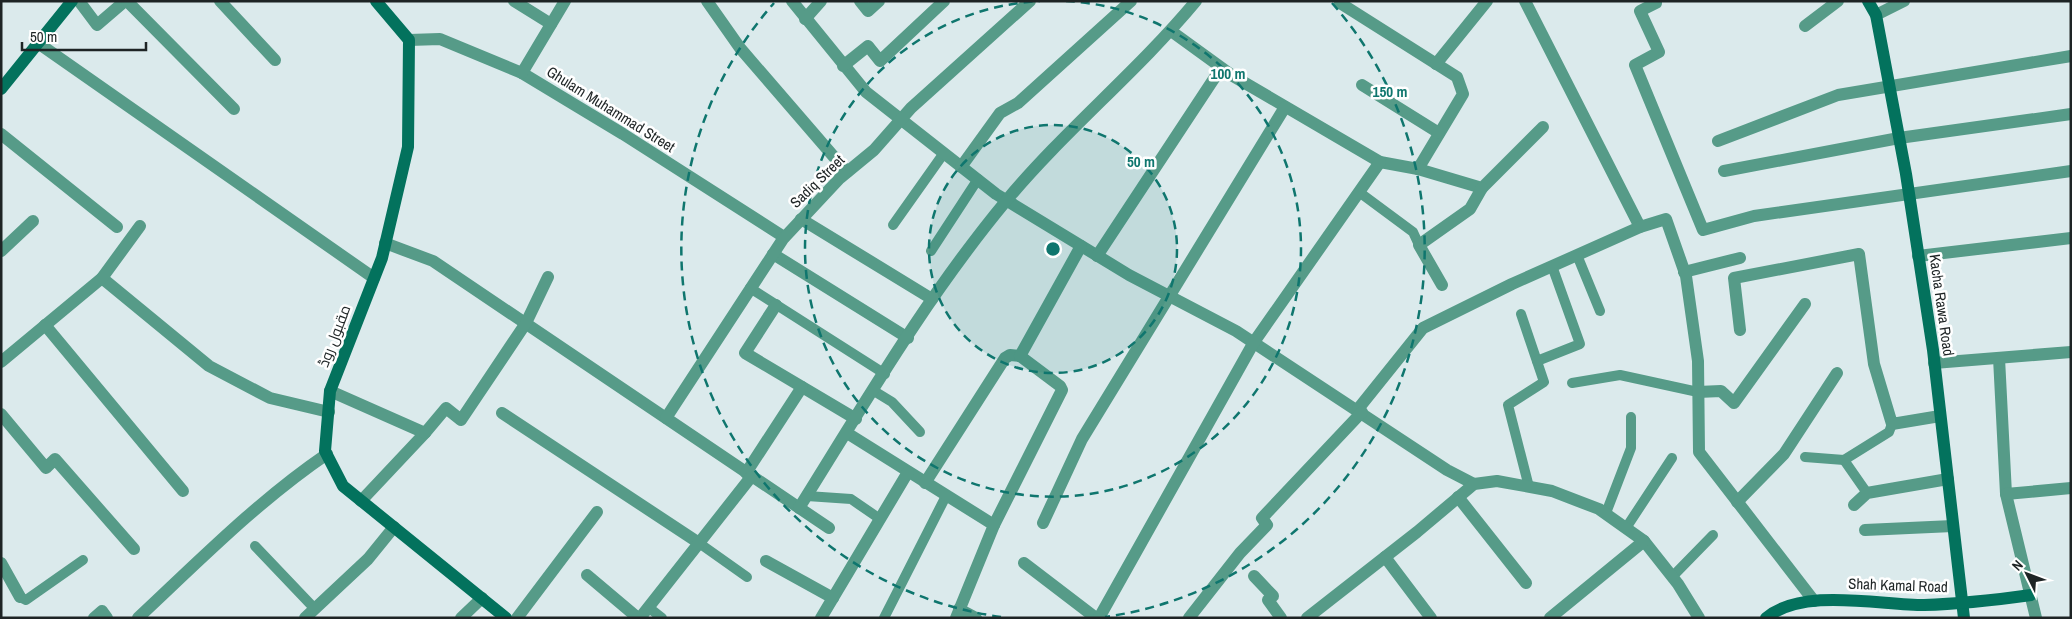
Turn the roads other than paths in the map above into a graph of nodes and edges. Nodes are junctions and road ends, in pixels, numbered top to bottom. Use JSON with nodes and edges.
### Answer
{"nodes":[{"id":1,"x":72,"y":1,"type":"edge"},
{"id":2,"x":79,"y":1,"type":"edge"},
{"id":3,"x":126,"y":1,"type":"edge"},
{"id":4,"x":220,"y":1,"type":"edge"},
{"id":5,"x":376,"y":1,"type":"edge"},
{"id":6,"x":514,"y":1,"type":"edge"},
{"id":7,"x":565,"y":1,"type":"edge"},
{"id":8,"x":707,"y":1,"type":"edge"},
{"id":9,"x":792,"y":1,"type":"edge"},
{"id":10,"x":821,"y":1,"type":"edge"},
{"id":11,"x":860,"y":1,"type":"edge"},
{"id":12,"x":879,"y":1,"type":"edge"},
{"id":13,"x":944,"y":1,"type":"edge"},
{"id":14,"x":1030,"y":1,"type":"edge"},
{"id":15,"x":1130,"y":1,"type":"edge"},
{"id":16,"x":1196,"y":1,"type":"edge"},
{"id":17,"x":1487,"y":1,"type":"edge"},
{"id":18,"x":1525,"y":1,"type":"edge"},
{"id":19,"x":1656,"y":1,"type":"edge"},
{"id":20,"x":1838,"y":1,"type":"edge"},
{"id":21,"x":1868,"y":1,"type":"edge"},
{"id":22,"x":1904,"y":1,"type":"edge"},
{"id":23,"x":1340,"y":3,"type":"dead end"},
{"id":24,"x":1876,"y":14,"type":"junction"},
{"id":25,"x":805,"y":18,"type":"junction"},
{"id":26,"x":551,"y":24,"type":"junction"},
{"id":27,"x":1805,"y":26,"type":"dead end"},
{"id":28,"x":1170,"y":32,"type":"junction"},
{"id":29,"x":409,"y":40,"type":"junction"},
{"id":30,"x":38,"y":43,"type":"junction"},
{"id":31,"x":2071,"y":56,"type":"edge"},
{"id":32,"x":275,"y":60,"type":"dead end"},
{"id":33,"x":1436,"y":64,"type":"junction"},
{"id":34,"x":843,"y":66,"type":"junction"},
{"id":35,"x":1221,"y":68,"type":"junction"},
{"id":36,"x":522,"y":72,"type":"junction"},
{"id":37,"x":1362,"y":85,"type":"dead end"},
{"id":38,"x":1889,"y":88,"type":"junction"},
{"id":39,"x":1,"y":89,"type":"edge"},
{"id":40,"x":1285,"y":107,"type":"junction"},
{"id":41,"x":234,"y":109,"type":"dead end"},
{"id":42,"x":2071,"y":114,"type":"edge"},
{"id":43,"x":902,"y":120,"type":"junction"},
{"id":44,"x":1543,"y":127,"type":"dead end"},
{"id":45,"x":1440,"y":133,"type":"junction"},
{"id":46,"x":1,"y":134,"type":"edge"},
{"id":47,"x":1898,"y":138,"type":"junction"},
{"id":48,"x":1718,"y":141,"type":"dead end"},
{"id":49,"x":944,"y":153,"type":"junction"},
{"id":50,"x":1380,"y":162,"type":"junction"},
{"id":51,"x":961,"y":167,"type":"junction"},
{"id":52,"x":1418,"y":169,"type":"junction"},
{"id":53,"x":1724,"y":171,"type":"dead end"},
{"id":54,"x":2071,"y":171,"type":"edge"},
{"id":55,"x":847,"y":172,"type":"junction"},
{"id":56,"x":978,"y":179,"type":"junction"},
{"id":57,"x":1482,"y":188,"type":"junction"},
{"id":58,"x":1359,"y":192,"type":"junction"},
{"id":59,"x":1909,"y":194,"type":"junction"},
{"id":60,"x":1006,"y":200,"type":"junction"},
{"id":61,"x":801,"y":219,"type":"junction"},
{"id":62,"x":33,"y":221,"type":"dead end"},
{"id":63,"x":893,"y":225,"type":"dead end"},
{"id":64,"x":140,"y":226,"type":"dead end"},
{"id":65,"x":1640,"y":227,"type":"junction"},
{"id":66,"x":117,"y":228,"type":"dead end"},
{"id":67,"x":784,"y":237,"type":"junction"},
{"id":68,"x":2071,"y":238,"type":"edge"},
{"id":69,"x":386,"y":243,"type":"junction"},
{"id":70,"x":1419,"y":245,"type":"junction"},
{"id":71,"x":1080,"y":246,"type":"junction"},
{"id":72,"x":1,"y":251,"type":"edge"},
{"id":73,"x":931,"y":251,"type":"dead end"},
{"id":74,"x":772,"y":254,"type":"junction"},
{"id":75,"x":1577,"y":255,"type":"junction"},
{"id":76,"x":1097,"y":256,"type":"junction"},
{"id":77,"x":1918,"y":256,"type":"junction"},
{"id":78,"x":1740,"y":258,"type":"dead end"},
{"id":79,"x":1552,"y":266,"type":"junction"},
{"id":80,"x":1684,"y":272,"type":"junction"},
{"id":81,"x":548,"y":277,"type":"dead end"},
{"id":82,"x":102,"y":278,"type":"junction"},
{"id":83,"x":374,"y":278,"type":"junction"},
{"id":84,"x":1442,"y":285,"type":"dead end"},
{"id":85,"x":750,"y":288,"type":"junction"},
{"id":86,"x":1168,"y":296,"type":"junction"},
{"id":87,"x":932,"y":299,"type":"junction"},
{"id":88,"x":1806,"y":304,"type":"dead end"},
{"id":89,"x":776,"y":305,"type":"junction"},
{"id":90,"x":1600,"y":310,"type":"dead end"},
{"id":91,"x":1521,"y":314,"type":"dead end"},
{"id":92,"x":526,"y":323,"type":"junction"},
{"id":93,"x":45,"y":325,"type":"junction"},
{"id":94,"x":1740,"y":330,"type":"dead end"},
{"id":95,"x":908,"y":338,"type":"junction"},
{"id":96,"x":1254,"y":342,"type":"junction"},
{"id":97,"x":2071,"y":352,"type":"edge"},
{"id":98,"x":1020,"y":356,"type":"junction"},
{"id":99,"x":1999,"y":358,"type":"junction"},
{"id":100,"x":1537,"y":360,"type":"junction"},
{"id":101,"x":1,"y":362,"type":"edge"},
{"id":102,"x":1934,"y":363,"type":"junction"},
{"id":103,"x":885,"y":374,"type":"junction"},
{"id":104,"x":1837,"y":374,"type":"dead end"},
{"id":105,"x":1572,"y":383,"type":"dead end"},
{"id":106,"x":802,"y":387,"type":"junction"},
{"id":107,"x":330,"y":391,"type":"junction"},
{"id":108,"x":874,"y":391,"type":"junction"},
{"id":109,"x":1698,"y":392,"type":"junction"},
{"id":110,"x":1360,"y":410,"type":"junction"},
{"id":111,"x":329,"y":412,"type":"junction"},
{"id":112,"x":502,"y":413,"type":"dead end"},
{"id":113,"x":1,"y":414,"type":"edge"},
{"id":114,"x":1940,"y":416,"type":"junction"},
{"id":115,"x":1631,"y":417,"type":"dead end"},
{"id":116,"x":666,"y":418,"type":"junction"},
{"id":117,"x":856,"y":419,"type":"junction"},
{"id":118,"x":1892,"y":424,"type":"junction"},
{"id":119,"x":920,"y":432,"type":"dead end"},
{"id":120,"x":425,"y":433,"type":"junction"},
{"id":121,"x":847,"y":433,"type":"junction"},
{"id":122,"x":327,"y":454,"type":"junction"},
{"id":123,"x":1805,"y":457,"type":"dead end"},
{"id":124,"x":1672,"y":458,"type":"dead end"},
{"id":125,"x":1844,"y":460,"type":"junction"},
{"id":126,"x":908,"y":472,"type":"junction"},
{"id":127,"x":748,"y":475,"type":"junction"},
{"id":128,"x":1948,"y":479,"type":"junction"},
{"id":129,"x":925,"y":482,"type":"junction"},
{"id":130,"x":1474,"y":484,"type":"junction"},
{"id":131,"x":1530,"y":487,"type":"junction"},
{"id":132,"x":2071,"y":488,"type":"edge"},
{"id":133,"x":183,"y":491,"type":"dead end"},
{"id":134,"x":1868,"y":493,"type":"junction"},
{"id":135,"x":2006,"y":494,"type":"junction"},
{"id":136,"x":807,"y":496,"type":"junction"},
{"id":137,"x":946,"y":496,"type":"junction"},
{"id":138,"x":1458,"y":497,"type":"junction"},
{"id":139,"x":361,"y":501,"type":"junction"},
{"id":140,"x":1737,"y":502,"type":"junction"},
{"id":141,"x":1854,"y":505,"type":"dead end"},
{"id":142,"x":799,"y":508,"type":"junction"},
{"id":143,"x":597,"y":512,"type":"dead end"},
{"id":144,"x":1606,"y":513,"type":"junction"},
{"id":145,"x":880,"y":519,"type":"junction"},
{"id":146,"x":1043,"y":523,"type":"dead end"},
{"id":147,"x":994,"y":525,"type":"junction"},
{"id":148,"x":1953,"y":526,"type":"junction"},
{"id":149,"x":394,"y":527,"type":"junction"},
{"id":150,"x":829,"y":528,"type":"dead end"},
{"id":151,"x":1626,"y":528,"type":"junction"},
{"id":152,"x":1865,"y":530,"type":"dead end"},
{"id":153,"x":1713,"y":535,"type":"dead end"},
{"id":154,"x":1644,"y":541,"type":"junction"},
{"id":155,"x":699,"y":543,"type":"junction"},
{"id":156,"x":255,"y":546,"type":"dead end"},
{"id":157,"x":134,"y":549,"type":"dead end"},
{"id":158,"x":1385,"y":557,"type":"junction"},
{"id":159,"x":83,"y":560,"type":"dead end"},
{"id":160,"x":766,"y":561,"type":"dead end"},
{"id":161,"x":1,"y":563,"type":"edge"},
{"id":162,"x":1024,"y":563,"type":"dead end"},
{"id":163,"x":587,"y":575,"type":"dead end"},
{"id":164,"x":1254,"y":576,"type":"dead end"},
{"id":165,"x":747,"y":577,"type":"dead end"},
{"id":166,"x":1672,"y":577,"type":"junction"},
{"id":167,"x":1526,"y":583,"type":"dead end"},
{"id":168,"x":2031,"y":595,"type":"junction"},
{"id":169,"x":20,"y":597,"type":"joint"},
{"id":170,"x":482,"y":598,"type":"junction"},
{"id":171,"x":833,"y":598,"type":"junction"},
{"id":172,"x":1814,"y":601,"type":"junction"},
{"id":173,"x":1962,"y":604,"type":"junction"},
{"id":174,"x":648,"y":607,"type":"junction"},
{"id":175,"x":310,"y":613,"type":"edge"},
{"id":176,"x":957,"y":614,"type":"edge"},
{"id":177,"x":1692,"y":615,"type":"edge"},
{"id":178,"x":94,"y":618,"type":"edge"},
{"id":179,"x":107,"y":618,"type":"edge"},
{"id":180,"x":138,"y":618,"type":"edge"},
{"id":181,"x":461,"y":618,"type":"edge"},
{"id":182,"x":506,"y":618,"type":"edge"},
{"id":183,"x":517,"y":618,"type":"edge"},
{"id":184,"x":639,"y":618,"type":"edge"},
{"id":185,"x":662,"y":618,"type":"edge"},
{"id":186,"x":821,"y":618,"type":"edge"},
{"id":187,"x":884,"y":618,"type":"edge"},
{"id":188,"x":976,"y":618,"type":"edge"},
{"id":189,"x":1097,"y":618,"type":"edge"},
{"id":190,"x":1189,"y":618,"type":"edge"},
{"id":191,"x":1281,"y":618,"type":"edge"},
{"id":192,"x":1306,"y":618,"type":"edge"},
{"id":193,"x":1431,"y":618,"type":"edge"},
{"id":194,"x":1550,"y":618,"type":"edge"},
{"id":195,"x":1766,"y":618,"type":"edge"},
{"id":196,"x":1964,"y":618,"type":"edge"},
{"id":197,"x":2036,"y":618,"type":"edge"}],
"edges":[{"from":1,"to":30,"type":"street"},
{"from":2,"to":3,"type":"street"},
{"from":3,"to":41,"type":"street"},
{"from":4,"to":32,"type":"street"},
{"from":5,"to":29,"type":"street"},
{"from":6,"to":26,"type":"street"},
{"from":7,"to":26,"type":"street"},
{"from":8,"to":55,"type":"street"},
{"from":9,"to":25,"type":"street"},
{"from":10,"to":25,"type":"street"},
{"from":11,"to":12,"type":"street"},
{"from":13,"to":34,"type":"street"},
{"from":14,"to":43,"type":"street","name":"Sadiq Street"},
{"from":15,"to":51,"type":"street"},
{"from":16,"to":28,"type":"street"},
{"from":17,"to":33,"type":"street"},
{"from":18,"to":65,"type":"street"},
{"from":19,"to":59,"type":"street"},
{"from":20,"to":27,"type":"street"},
{"from":21,"to":24,"type":"street","name":"Kacha Rawa Road"},
{"from":22,"to":24,"type":"street"},
{"from":23,"to":33,"type":"street"},
{"from":24,"to":38,"type":"street","name":"Kacha Rawa Road"},
{"from":25,"to":34,"type":"street"},
{"from":26,"to":36,"type":"street"},
{"from":28,"to":35,"type":"street"},
{"from":28,"to":60,"type":"street"},
{"from":29,"to":36,"type":"street","name":"Ghulam Muhammad Street"},
{"from":29,"to":69,"type":"street","name":"مقبول روڈ"},
{"from":30,"to":39,"type":"street"},
{"from":30,"to":83,"type":"street"},
{"from":31,"to":38,"type":"street"},
{"from":33,"to":45,"type":"street"},
{"from":34,"to":43,"type":"street"},
{"from":35,"to":40,"type":"street"},
{"from":35,"to":76,"type":"street"},
{"from":36,"to":67,"type":"street","name":"Ghulam Muhammad Street"},
{"from":37,"to":45,"type":"street"},
{"from":38,"to":47,"type":"street","name":"Kacha Rawa Road"},
{"from":38,"to":48,"type":"street"},
{"from":40,"to":50,"type":"street"},
{"from":40,"to":86,"type":"street"},
{"from":42,"to":47,"type":"street"},
{"from":43,"to":49,"type":"street"},
{"from":43,"to":55,"type":"street","name":"Sadiq Street"},
{"from":44,"to":57,"type":"street"},
{"from":45,"to":52,"type":"street"},
{"from":46,"to":66,"type":"street"},
{"from":47,"to":53,"type":"street"},
{"from":47,"to":59,"type":"street","name":"Kacha Rawa Road"},
{"from":49,"to":51,"type":"street"},
{"from":49,"to":63,"type":"lane"},
{"from":50,"to":52,"type":"street"},
{"from":50,"to":58,"type":"street"},
{"from":51,"to":56,"type":"street"},
{"from":52,"to":57,"type":"street"},
{"from":54,"to":59,"type":"street"},
{"from":55,"to":61,"type":"street","name":"Sadiq Street"},
{"from":56,"to":60,"type":"street"},
{"from":56,"to":73,"type":"lane"},
{"from":57,"to":70,"type":"street"},
{"from":58,"to":70,"type":"lane"},
{"from":58,"to":96,"type":"street"},
{"from":59,"to":77,"type":"street","name":"Kacha Rawa Road"},
{"from":60,"to":71,"type":"street"},
{"from":60,"to":87,"type":"street"},
{"from":61,"to":67,"type":"street","name":"Sadiq Street"},
{"from":61,"to":87,"type":"street"},
{"from":62,"to":72,"type":"street"},
{"from":64,"to":82,"type":"street"},
{"from":65,"to":75,"type":"street"},
{"from":65,"to":80,"type":"street"},
{"from":67,"to":74,"type":"street","name":"Sadiq Street"},
{"from":68,"to":77,"type":"street"},
{"from":69,"to":83,"type":"street","name":"مقبول روڈ"},
{"from":69,"to":92,"type":"street"},
{"from":70,"to":84,"type":"street"},
{"from":71,"to":76,"type":"street"},
{"from":71,"to":98,"type":"street"},
{"from":74,"to":85,"type":"street","name":"Sadiq Street"},
{"from":74,"to":95,"type":"street"},
{"from":75,"to":79,"type":"street"},
{"from":75,"to":90,"type":"lane"},
{"from":76,"to":86,"type":"street"},
{"from":77,"to":102,"type":"street","name":"Kacha Rawa Road"},
{"from":78,"to":80,"type":"street"},
{"from":79,"to":100,"type":"lane"},
{"from":79,"to":110,"type":"street"},
{"from":80,"to":109,"type":"street"},
{"from":81,"to":92,"type":"street"},
{"from":82,"to":93,"type":"street"},
{"from":82,"to":111,"type":"street"},
{"from":83,"to":107,"type":"street","name":"مقبول روڈ"},
{"from":85,"to":89,"type":"lane"},
{"from":85,"to":116,"type":"street","name":"Sadiq Street"},
{"from":86,"to":96,"type":"street"},
{"from":86,"to":146,"type":"street"},
{"from":87,"to":95,"type":"street"},
{"from":88,"to":109,"type":"street"},
{"from":89,"to":103,"type":"lane"},
{"from":89,"to":106,"type":"street"},
{"from":91,"to":100,"type":"lane"},
{"from":92,"to":116,"type":"street"},
{"from":92,"to":120,"type":"street"},
{"from":93,"to":101,"type":"street"},
{"from":93,"to":133,"type":"street"},
{"from":94,"to":118,"type":"street"},
{"from":95,"to":103,"type":"street"},
{"from":96,"to":110,"type":"street"},
{"from":96,"to":189,"type":"street"},
{"from":97,"to":99,"type":"street"},
{"from":98,"to":129,"type":"street"},
{"from":98,"to":147,"type":"street"},
{"from":99,"to":102,"type":"street"},
{"from":99,"to":135,"type":"street"},
{"from":100,"to":131,"type":"lane"},
{"from":102,"to":114,"type":"street","name":"Kacha Rawa Road"},
{"from":103,"to":108,"type":"street"},
{"from":104,"to":140,"type":"street"},
{"from":105,"to":109,"type":"lane"},
{"from":106,"to":117,"type":"street"},
{"from":106,"to":127,"type":"street"},
{"from":107,"to":111,"type":"street","name":"مقبول روڈ"},
{"from":107,"to":120,"type":"street"},
{"from":108,"to":117,"type":"street"},
{"from":108,"to":119,"type":"lane"},
{"from":109,"to":140,"type":"street"},
{"from":110,"to":130,"type":"street"},
{"from":110,"to":190,"type":"street"},
{"from":111,"to":122,"type":"street","name":"مقبول روڈ"},
{"from":112,"to":155,"type":"street"},
{"from":113,"to":157,"type":"street"},
{"from":114,"to":118,"type":"street"},
{"from":114,"to":128,"type":"street","name":"Kacha Rawa Road"},
{"from":115,"to":144,"type":"lane"},
{"from":116,"to":127,"type":"street"},
{"from":117,"to":121,"type":"street"},
{"from":118,"to":125,"type":"lane"},
{"from":120,"to":139,"type":"street"},
{"from":121,"to":126,"type":"street"},
{"from":121,"to":136,"type":"street"},
{"from":122,"to":139,"type":"street","name":"مقبول روڈ"},
{"from":122,"to":180,"type":"street"},
{"from":123,"to":125,"type":"lane"},
{"from":124,"to":151,"type":"lane"},
{"from":125,"to":134,"type":"lane"},
{"from":126,"to":129,"type":"street"},
{"from":126,"to":145,"type":"street"},
{"from":127,"to":142,"type":"street"},
{"from":127,"to":155,"type":"street"},
{"from":128,"to":134,"type":"street"},
{"from":128,"to":148,"type":"street","name":"Kacha Rawa Road"},
{"from":129,"to":137,"type":"street"},
{"from":130,"to":131,"type":"street"},
{"from":130,"to":138,"type":"street"},
{"from":131,"to":144,"type":"street"},
{"from":132,"to":135,"type":"street"},
{"from":134,"to":141,"type":"street"},
{"from":135,"to":168,"type":"street"},
{"from":136,"to":142,"type":"street"},
{"from":136,"to":145,"type":"lane"},
{"from":137,"to":147,"type":"street"},
{"from":137,"to":187,"type":"lane"},
{"from":138,"to":158,"type":"street"},
{"from":138,"to":167,"type":"street"},
{"from":139,"to":149,"type":"street","name":"مقبول روڈ"},
{"from":140,"to":172,"type":"street"},
{"from":142,"to":150,"type":"street"},
{"from":143,"to":183,"type":"street"},
{"from":144,"to":151,"type":"street"},
{"from":145,"to":171,"type":"street"},
{"from":147,"to":176,"type":"street"},
{"from":148,"to":152,"type":"street"},
{"from":148,"to":173,"type":"street","name":"Kacha Rawa Road"},
{"from":149,"to":170,"type":"street","name":"مقبول روڈ"},
{"from":149,"to":175,"type":"street"},
{"from":151,"to":154,"type":"street"},
{"from":153,"to":166,"type":"lane"},
{"from":154,"to":166,"type":"street"},
{"from":154,"to":194,"type":"street"},
{"from":155,"to":165,"type":"lane"},
{"from":155,"to":174,"type":"street"},
{"from":156,"to":175,"type":"lane"},
{"from":158,"to":192,"type":"street"},
{"from":158,"to":193,"type":"street"},
{"from":159,"to":169,"type":"lane"},
{"from":160,"to":171,"type":"street"},
{"from":161,"to":169,"type":"street"},
{"from":162,"to":189,"type":"street"},
{"from":163,"to":184,"type":"street"},
{"from":164,"to":191,"type":"street"},
{"from":166,"to":177,"type":"street"},
{"from":168,"to":173,"type":"street","name":"Shah Kamal Road"},
{"from":168,"to":197,"type":"street"},
{"from":170,"to":181,"type":"street"},
{"from":170,"to":182,"type":"street","name":"مقبول روڈ"},
{"from":171,"to":186,"type":"street"},
{"from":172,"to":173,"type":"street","name":"Shah Kamal Road"},
{"from":172,"to":195,"type":"street","name":"Shah Kamal Road"},
{"from":173,"to":196,"type":"street","name":"Kacha Rawa Road"},
{"from":174,"to":184,"type":"street"},
{"from":174,"to":185,"type":"lane"},
{"from":176,"to":188,"type":"street"},
{"from":178,"to":179,"type":"street"}]}
